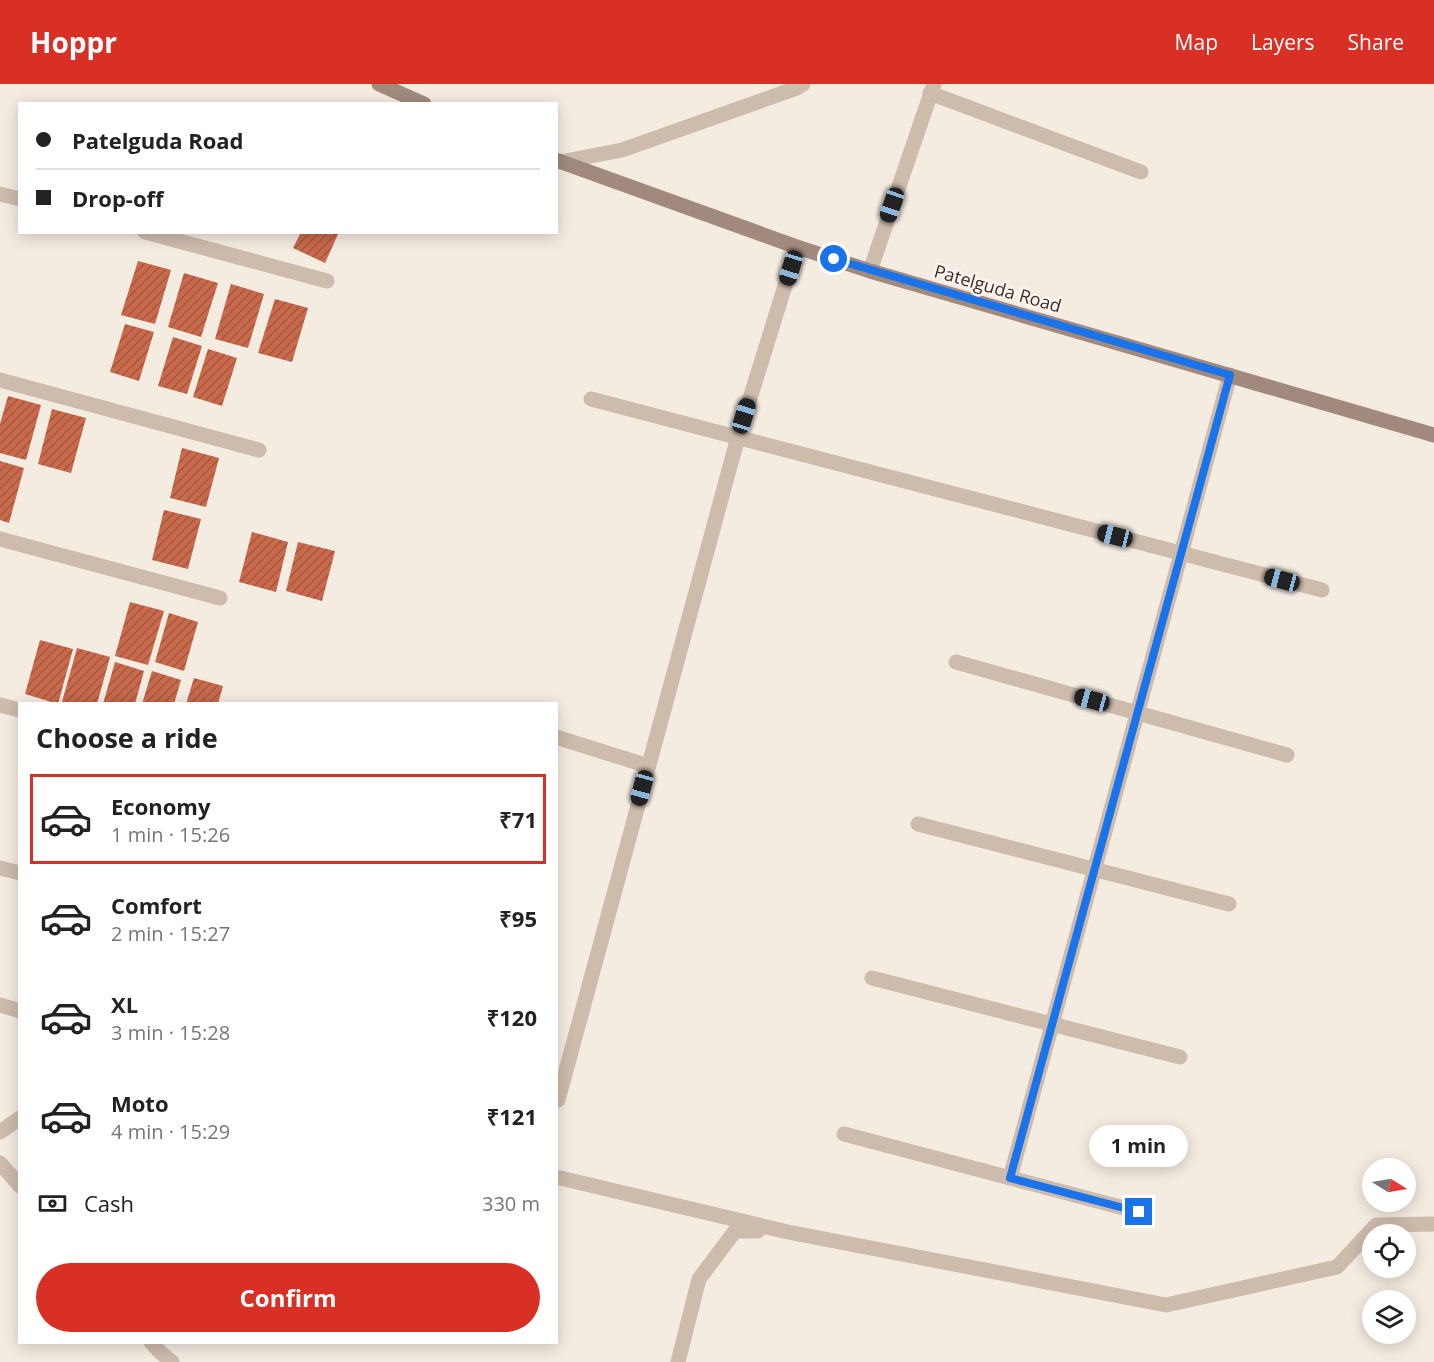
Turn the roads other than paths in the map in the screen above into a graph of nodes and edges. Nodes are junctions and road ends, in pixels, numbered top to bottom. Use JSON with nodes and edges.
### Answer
{"nodes":[{"id":1,"x":379,"y":84,"type":"edge"},
{"id":2,"x":803,"y":84,"type":"edge"},
{"id":3,"x":932,"y":89,"type":"edge"},
{"id":4,"x":420,"y":102,"type":"edge"},
{"id":5,"x":558,"y":161,"type":"edge"},
{"id":6,"x":1141,"y":172,"type":"dead end"},
{"id":7,"x":0,"y":194,"type":"edge"},
{"id":8,"x":18,"y":198,"type":"edge"},
{"id":9,"x":153,"y":234,"type":"edge"},
{"id":10,"x":797,"y":247,"type":"junction"},
{"id":11,"x":870,"y":271,"type":"junction"},
{"id":12,"x":327,"y":280,"type":"dead end"},
{"id":13,"x":1230,"y":375,"type":"junction"},
{"id":14,"x":0,"y":380,"type":"edge"},
{"id":15,"x":591,"y":399,"type":"dead end"},
{"id":16,"x":1434,"y":435,"type":"edge"},
{"id":17,"x":738,"y":437,"type":"junction"},
{"id":18,"x":259,"y":450,"type":"dead end"},
{"id":19,"x":0,"y":539,"type":"edge"},
{"id":20,"x":1181,"y":554,"type":"junction"},
{"id":21,"x":1322,"y":590,"type":"dead end"},
{"id":22,"x":220,"y":598,"type":"dead end"},
{"id":23,"x":956,"y":662,"type":"dead end"},
{"id":24,"x":0,"y":705,"type":"edge"},
{"id":25,"x":18,"y":710,"type":"edge"},
{"id":26,"x":1137,"y":713,"type":"junction"},
{"id":27,"x":558,"y":738,"type":"edge"},
{"id":28,"x":1287,"y":755,"type":"dead end"},
{"id":29,"x":648,"y":765,"type":"junction"},
{"id":30,"x":918,"y":824,"type":"dead end"},
{"id":31,"x":0,"y":868,"type":"edge"},
{"id":32,"x":1095,"y":869,"type":"junction"},
{"id":33,"x":18,"y":872,"type":"edge"},
{"id":34,"x":1229,"y":904,"type":"dead end"},
{"id":35,"x":872,"y":978,"type":"dead end"},
{"id":36,"x":0,"y":1005,"type":"edge"},
{"id":37,"x":18,"y":1010,"type":"edge"},
{"id":38,"x":1052,"y":1024,"type":"junction"},
{"id":39,"x":1180,"y":1057,"type":"dead end"},
{"id":40,"x":558,"y":1100,"type":"edge"},
{"id":41,"x":18,"y":1119,"type":"edge"},
{"id":42,"x":0,"y":1132,"type":"edge"},
{"id":43,"x":844,"y":1134,"type":"dead end"},
{"id":44,"x":0,"y":1163,"type":"edge"},
{"id":45,"x":558,"y":1177,"type":"edge"},
{"id":46,"x":1010,"y":1178,"type":"junction"},
{"id":47,"x":18,"y":1184,"type":"edge"},
{"id":48,"x":1139,"y":1212,"type":"dead end"},
{"id":49,"x":1434,"y":1224,"type":"edge"},
{"id":50,"x":788,"y":1232,"type":"junction"},
{"id":51,"x":678,"y":1362,"type":"edge"}],
"edges":[{"from":1,"to":4,"type":"street"},
{"from":2,"to":5,"type":"street"},
{"from":3,"to":6,"type":"street"},
{"from":3,"to":11,"type":"street"},
{"from":5,"to":10,"type":"street","name":"Patelguda Road"},
{"from":7,"to":8,"type":"street"},
{"from":9,"to":12,"type":"street"},
{"from":10,"to":11,"type":"street","name":"Patelguda Road"},
{"from":10,"to":17,"type":"street"},
{"from":11,"to":13,"type":"street","name":"Patelguda Road"},
{"from":13,"to":16,"type":"street","name":"Patelguda Road"},
{"from":13,"to":20,"type":"street"},
{"from":14,"to":18,"type":"street"},
{"from":15,"to":17,"type":"street"},
{"from":17,"to":20,"type":"street"},
{"from":17,"to":29,"type":"street"},
{"from":19,"to":22,"type":"street"},
{"from":20,"to":21,"type":"street"},
{"from":20,"to":26,"type":"street"},
{"from":23,"to":26,"type":"street"},
{"from":24,"to":25,"type":"street"},
{"from":26,"to":28,"type":"street"},
{"from":26,"to":32,"type":"street"},
{"from":27,"to":29,"type":"street"},
{"from":29,"to":40,"type":"street"},
{"from":30,"to":32,"type":"street"},
{"from":31,"to":33,"type":"street"},
{"from":32,"to":34,"type":"street"},
{"from":32,"to":38,"type":"street"},
{"from":35,"to":38,"type":"street"},
{"from":36,"to":37,"type":"street"},
{"from":38,"to":39,"type":"street"},
{"from":38,"to":46,"type":"street"},
{"from":41,"to":42,"type":"street"},
{"from":43,"to":46,"type":"street"},
{"from":44,"to":47,"type":"street"},
{"from":45,"to":50,"type":"street"},
{"from":46,"to":48,"type":"street"},
{"from":49,"to":50,"type":"street"},
{"from":50,"to":51,"type":"street"}]}
